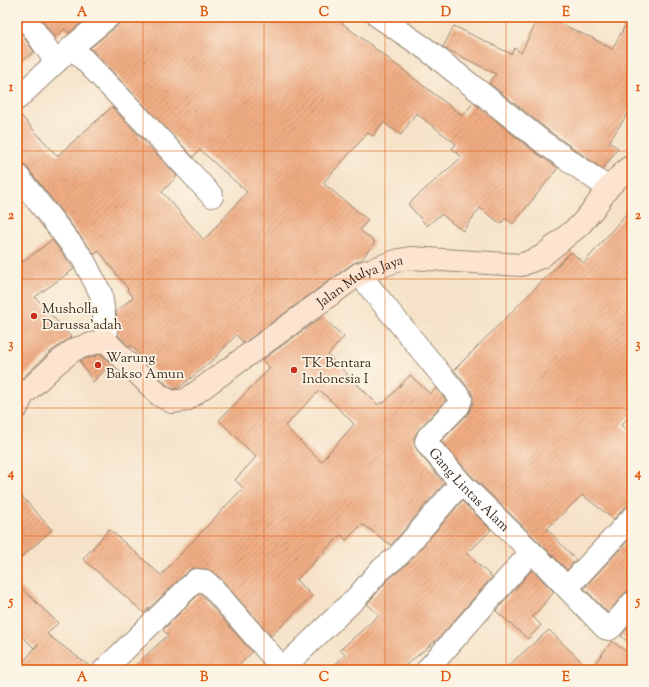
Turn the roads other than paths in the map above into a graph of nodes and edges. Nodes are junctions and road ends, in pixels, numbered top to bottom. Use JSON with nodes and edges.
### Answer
{"nodes":[{"id":1,"x":25,"y":17,"type":"edge"},
{"id":2,"x":108,"y":17,"type":"edge"},
{"id":3,"x":389,"y":20,"type":"edge"},
{"id":4,"x":72,"y":47,"type":"junction"},
{"id":5,"x":56,"y":62,"type":"junction"},
{"id":6,"x":17,"y":99,"type":"edge"},
{"id":7,"x":632,"y":166,"type":"edge"},
{"id":8,"x":17,"y":175,"type":"edge"},
{"id":9,"x":608,"y":188,"type":"junction"},
{"id":10,"x":212,"y":196,"type":"dead end"},
{"id":11,"x":359,"y":274,"type":"junction"},
{"id":12,"x":105,"y":340,"type":"junction"},
{"id":13,"x":17,"y":408,"type":"edge"},
{"id":14,"x":461,"y":483,"type":"junction"},
{"id":15,"x":632,"y":518,"type":"edge"},
{"id":16,"x":531,"y":552,"type":"junction"},
{"id":17,"x":567,"y":588,"type":"junction"},
{"id":18,"x":632,"y":603,"type":"edge"},
{"id":19,"x":283,"y":669,"type":"edge"},
{"id":20,"x":104,"y":670,"type":"edge"},
{"id":21,"x":426,"y":670,"type":"edge"}],
"edges":[{"from":1,"to":5,"type":"street"},
{"from":2,"to":4,"type":"street"},
{"from":3,"to":9,"type":"street"},
{"from":4,"to":5,"type":"street"},
{"from":4,"to":10,"type":"street"},
{"from":5,"to":6,"type":"street"},
{"from":7,"to":9,"type":"street","name":"Jalan Mulya Jaya"},
{"from":8,"to":12,"type":"street"},
{"from":9,"to":11,"type":"street","name":"Jalan Mulya Jaya"},
{"from":11,"to":12,"type":"street","name":"Jalan Mulya Jaya"},
{"from":11,"to":14,"type":"street","name":"Gang Lintas Alam"},
{"from":12,"to":13,"type":"street"},
{"from":14,"to":16,"type":"street","name":"Gang Lintas Alam"},
{"from":14,"to":19,"type":"street"},
{"from":15,"to":17,"type":"street"},
{"from":16,"to":17,"type":"street","name":"Gang Lintas Alam"},
{"from":16,"to":21,"type":"street"},
{"from":17,"to":18,"type":"street","name":"Gang Lintas Alam"},
{"from":19,"to":20,"type":"street"}]}
